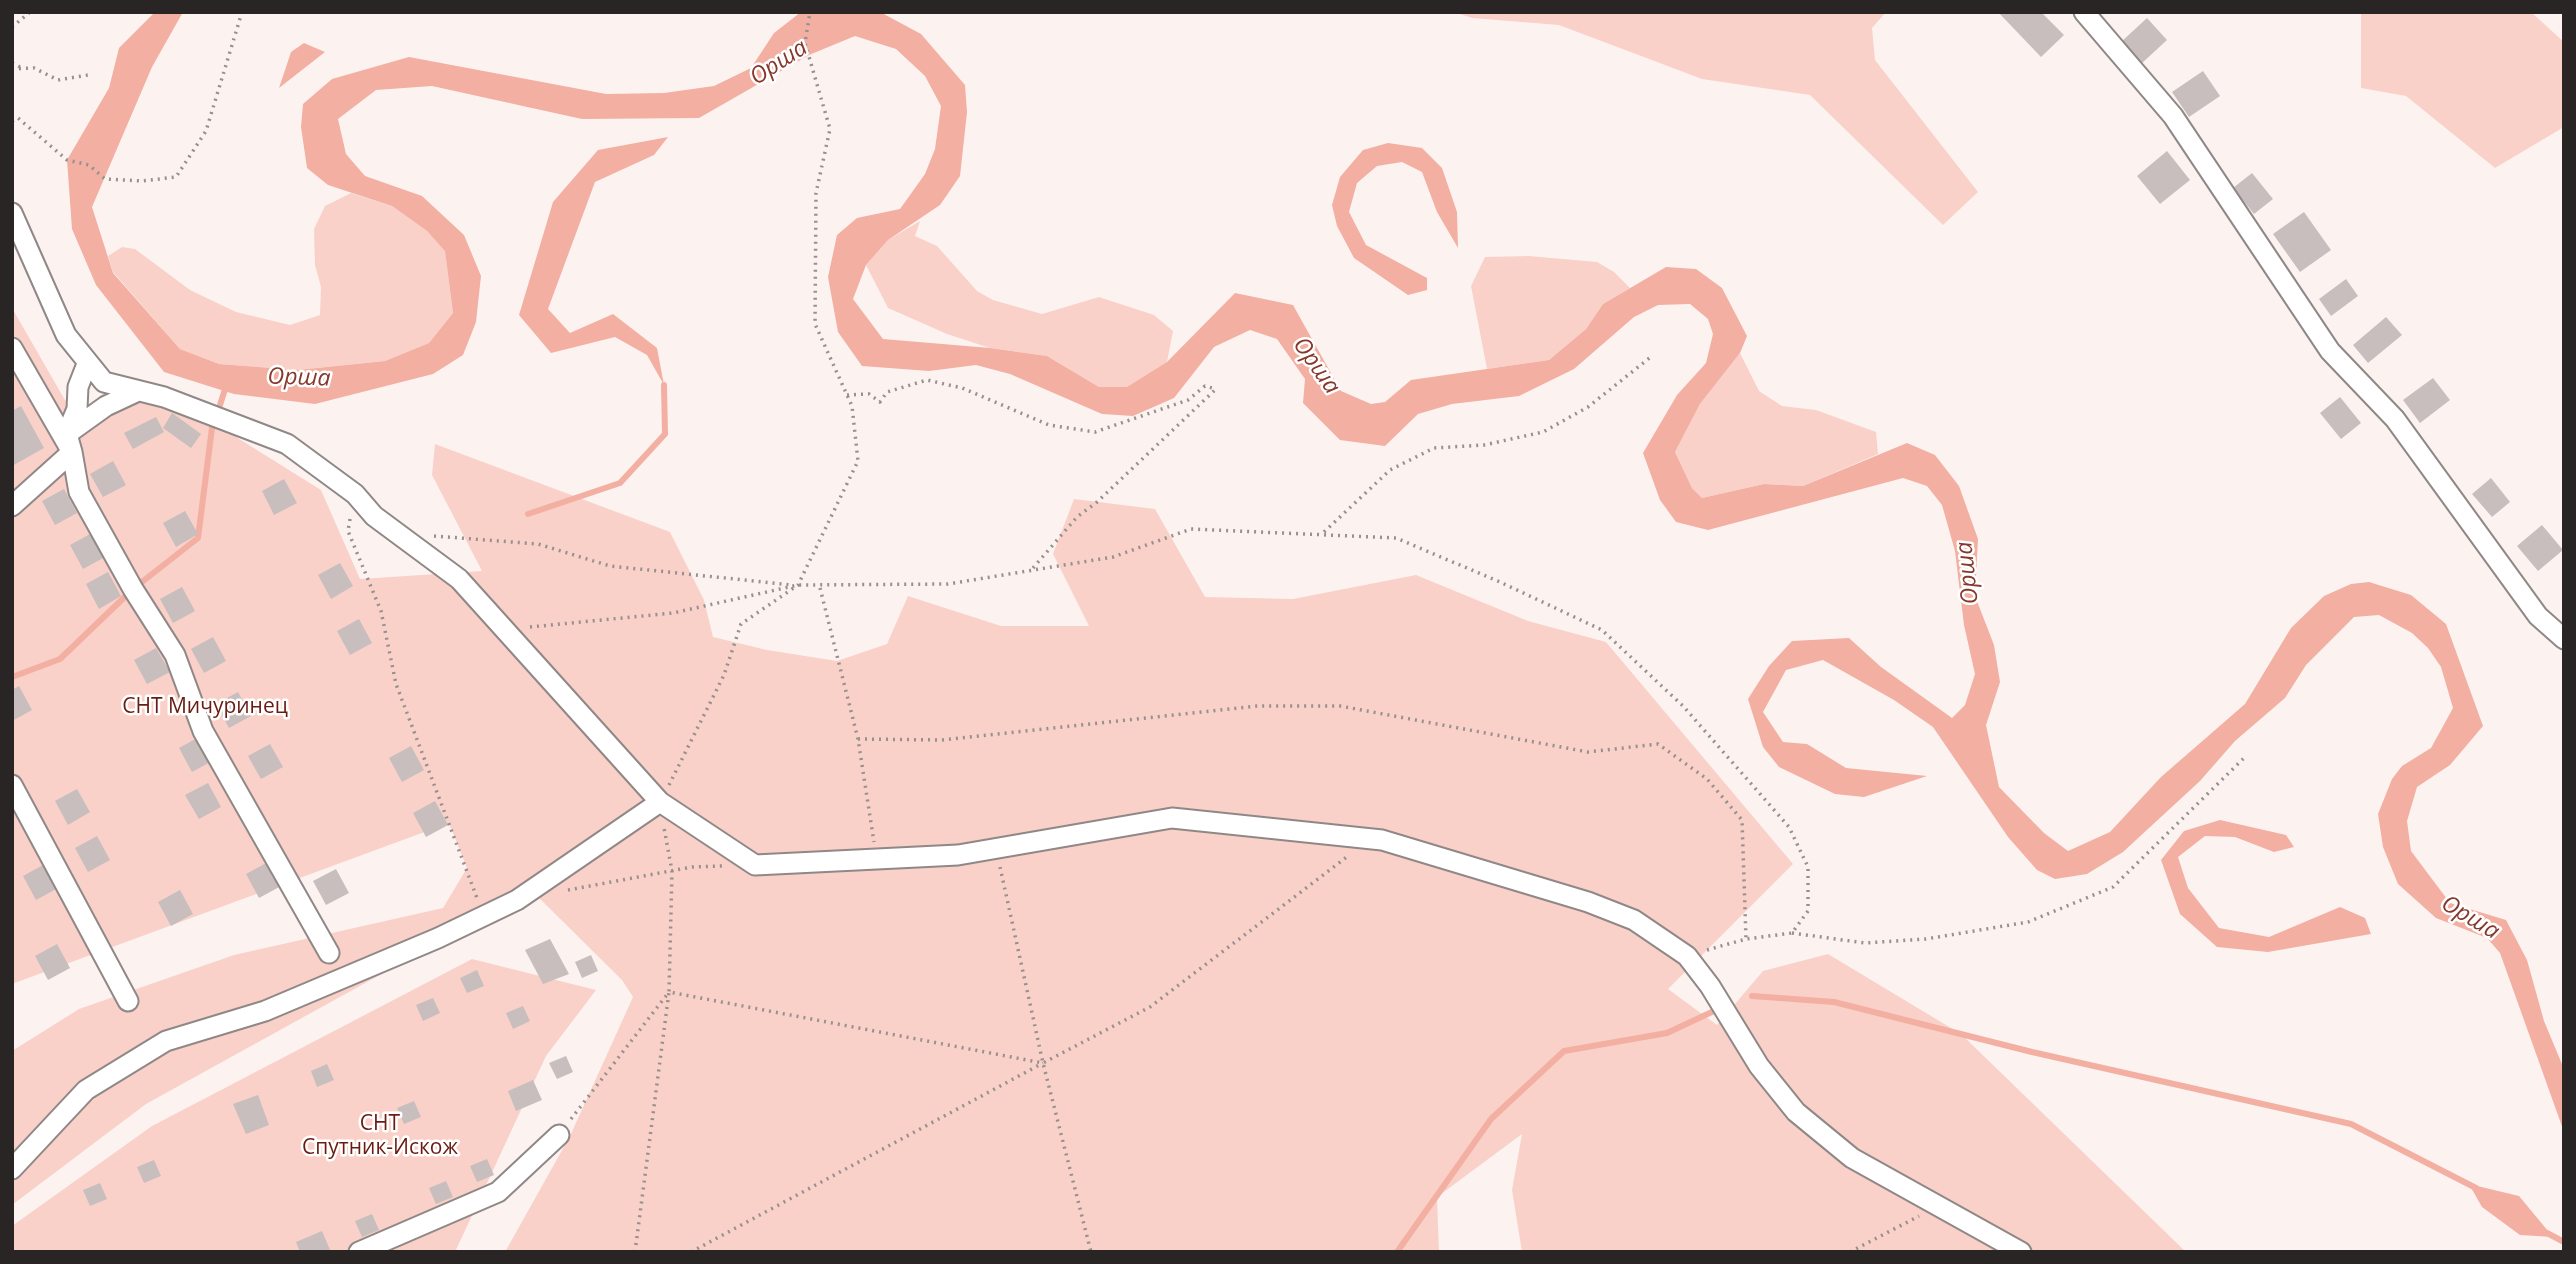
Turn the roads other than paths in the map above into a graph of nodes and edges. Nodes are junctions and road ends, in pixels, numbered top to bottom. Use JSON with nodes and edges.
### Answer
{"nodes":[{"id":1,"x":2084,"y":12,"type":"edge"},
{"id":2,"x":12,"y":213,"type":"edge"},
{"id":3,"x":12,"y":348,"type":"edge"},
{"id":4,"x":88,"y":364,"type":"junction"},
{"id":5,"x":136,"y":392,"type":"junction"},
{"id":6,"x":69,"y":443,"type":"junction"},
{"id":7,"x":12,"y":506,"type":"edge"},
{"id":8,"x":2564,"y":639,"type":"edge"},
{"id":9,"x":12,"y":785,"type":"edge"},
{"id":10,"x":660,"y":802,"type":"junction"},
{"id":11,"x":329,"y":953,"type":"dead end"},
{"id":12,"x":128,"y":1001,"type":"dead end"},
{"id":13,"x":559,"y":1135,"type":"road end"},
{"id":14,"x":12,"y":1169,"type":"edge"},
{"id":15,"x":359,"y":1252,"type":"edge"},
{"id":16,"x":2021,"y":1252,"type":"edge"}],
"edges":[{"from":1,"to":8,"type":"street"},
{"from":2,"to":4,"type":"street"},
{"from":3,"to":6,"type":"street"},
{"from":4,"to":5,"type":"street"},
{"from":4,"to":6,"type":"street"},
{"from":5,"to":6,"type":"street"},
{"from":5,"to":10,"type":"street"},
{"from":6,"to":7,"type":"street"},
{"from":6,"to":11,"type":"street"},
{"from":9,"to":12,"type":"street"},
{"from":10,"to":14,"type":"street"},
{"from":10,"to":16,"type":"street"},
{"from":13,"to":15,"type":"street"}]}
